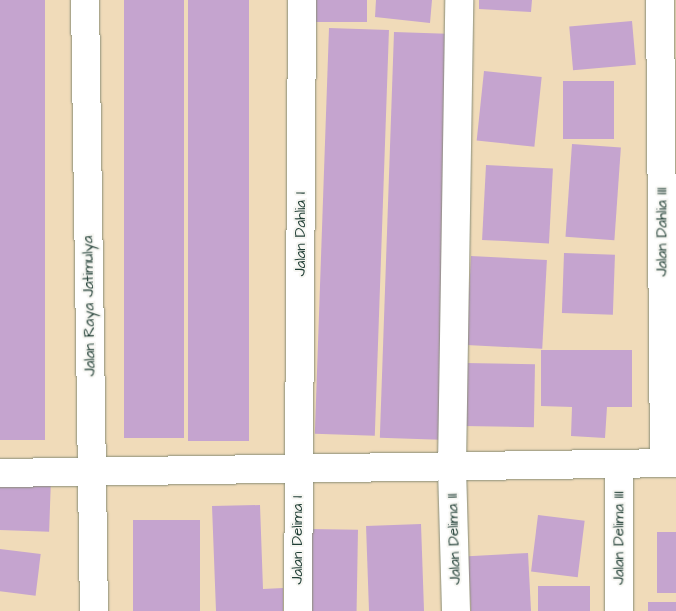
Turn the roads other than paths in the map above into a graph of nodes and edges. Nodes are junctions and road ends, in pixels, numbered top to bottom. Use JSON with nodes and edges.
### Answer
{"nodes":[{"id":1,"x":85,"y":0,"type":"edge"},
{"id":2,"x":302,"y":0,"type":"edge"},
{"id":3,"x":459,"y":0,"type":"edge"},
{"id":4,"x":660,"y":0,"type":"edge"},
{"id":5,"x":670,"y":463,"type":"edge"},
{"id":6,"x":619,"y":464,"type":"junction"},
{"id":7,"x":452,"y":466,"type":"junction"},
{"id":8,"x":299,"y":468,"type":"junction"},
{"id":9,"x":0,"y":473,"type":"edge"},
{"id":10,"x":91,"y":474,"type":"junction"},
{"id":11,"x":94,"y":611,"type":"edge"},
{"id":12,"x":298,"y":611,"type":"edge"},
{"id":13,"x":456,"y":611,"type":"edge"},
{"id":14,"x":619,"y":611,"type":"edge"}],
"edges":[{"from":1,"to":10,"type":"street","name":"Jalan Raya Jatimulya"},
{"from":2,"to":8,"type":"street","name":"Jalan Dahlia I"},
{"from":3,"to":7,"type":"street","name":"Jalan Delima II"},
{"from":4,"to":5,"type":"street","name":"Jalan Dahlia III"},
{"from":5,"to":6,"type":"street"},
{"from":6,"to":7,"type":"street"},
{"from":6,"to":14,"type":"street","name":"Jalan Delima III"},
{"from":7,"to":8,"type":"street"},
{"from":7,"to":13,"type":"street","name":"Jalan Delima II"},
{"from":8,"to":10,"type":"street"},
{"from":8,"to":12,"type":"street","name":"Jalan Delima I"},
{"from":9,"to":10,"type":"street"},
{"from":10,"to":11,"type":"street","name":"Jalan Raya Jatimulya"}]}
